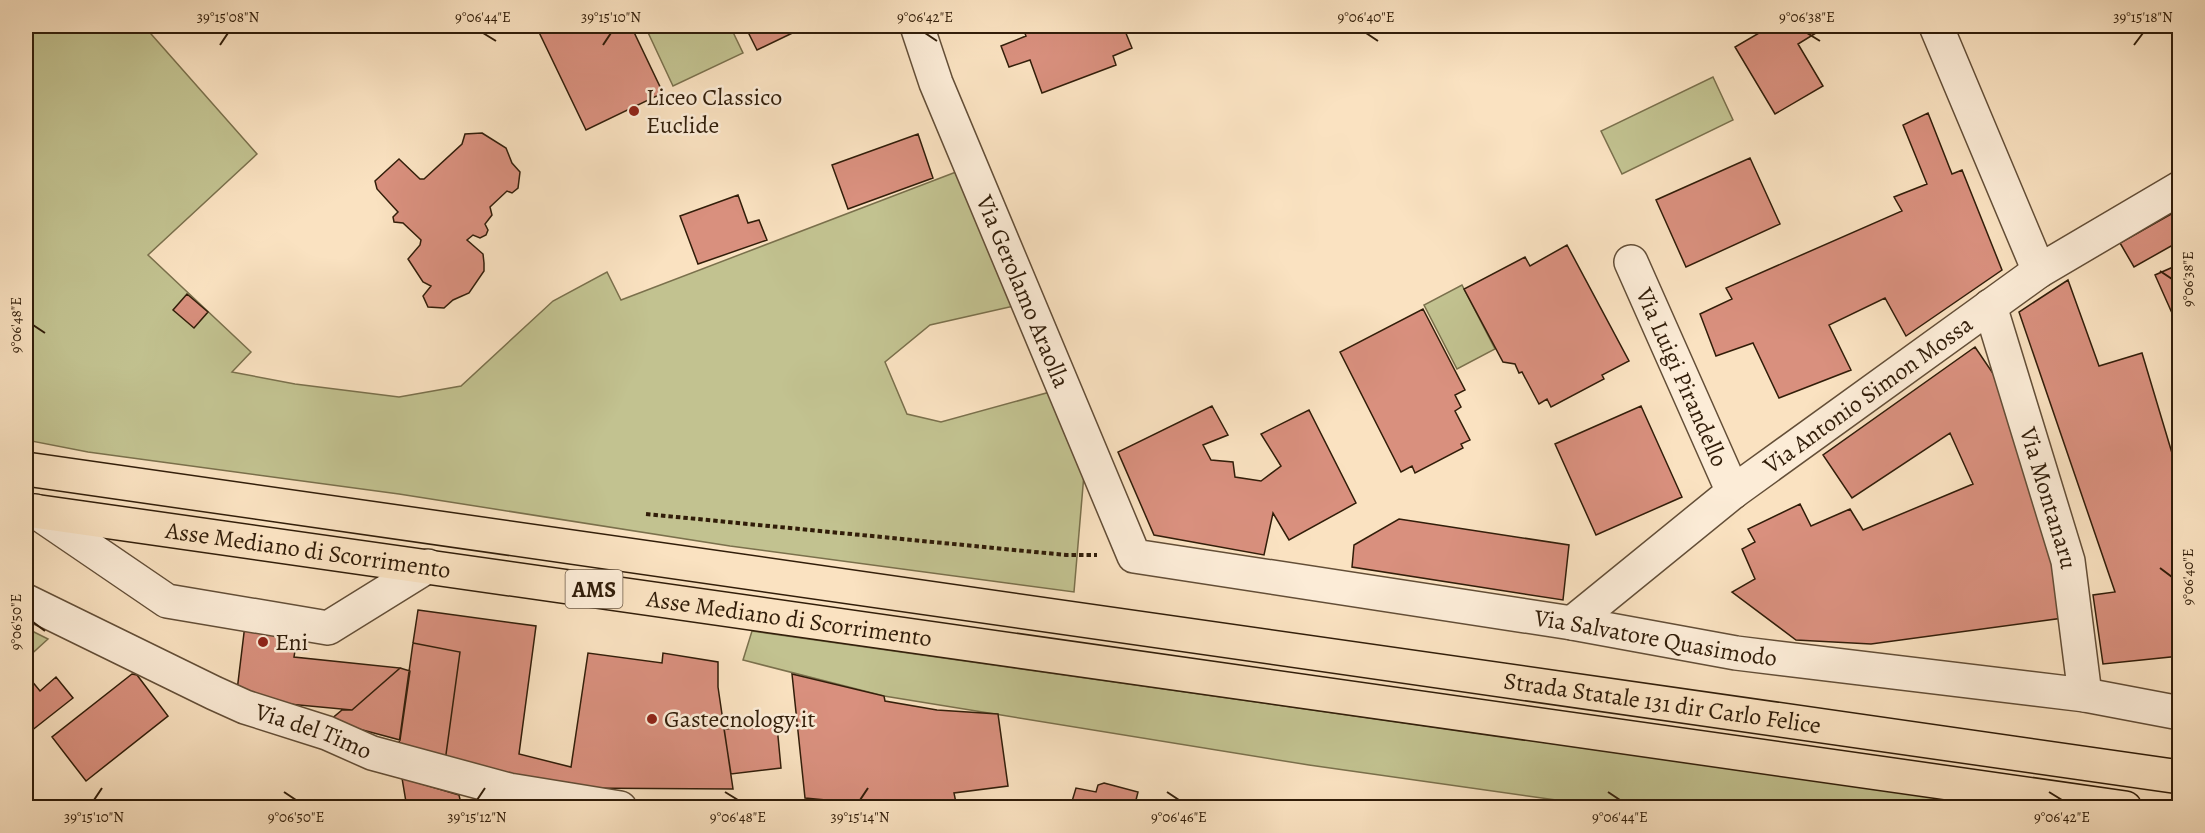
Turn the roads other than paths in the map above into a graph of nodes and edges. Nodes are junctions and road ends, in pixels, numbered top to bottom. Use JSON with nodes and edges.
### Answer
{"nodes":[{"id":1,"x":917,"y":26,"type":"edge"},
{"id":2,"x":1936,"y":26,"type":"edge"},
{"id":3,"x":2180,"y":188,"type":"edge"},
{"id":4,"x":1632,"y":262,"type":"dead end"},
{"id":5,"x":2039,"y":270,"type":"junction"},
{"id":6,"x":1990,"y":306,"type":"junction"},
{"id":7,"x":26,"y":469,"type":"edge"},
{"id":8,"x":1733,"y":492,"type":"junction"},
{"id":9,"x":30,"y":511,"type":"edge"},
{"id":10,"x":1134,"y":556,"type":"joint"},
{"id":11,"x":428,"y":566,"type":"junction"},
{"id":12,"x":26,"y":602,"type":"edge"},
{"id":13,"x":1572,"y":623,"type":"junction"},
{"id":14,"x":1147,"y":628,"type":"joint"},
{"id":15,"x":1162,"y":669,"type":"joint"},
{"id":16,"x":2085,"y":695,"type":"junction"},
{"id":17,"x":2180,"y":713,"type":"edge"},
{"id":18,"x":2180,"y":777,"type":"edge"},
{"id":19,"x":620,"y":807,"type":"edge"},
{"id":20,"x":2125,"y":807,"type":"edge"}],
"edges":[{"from":1,"to":10,"type":"street","name":"Via Gerolamo Araolla"},
{"from":2,"to":5,"type":"street"},
{"from":3,"to":5,"type":"street","name":"Via Antonio Simon Mossa"},
{"from":4,"to":8,"type":"street","name":"Via Luigi Pirandello"},
{"from":5,"to":6,"type":"street","name":"Via Antonio Simon Mossa"},
{"from":6,"to":8,"type":"street","name":"Via Antonio Simon Mossa"},
{"from":6,"to":16,"type":"street","name":"Via Montanaru"},
{"from":7,"to":14,"type":"highway","name":"Asse Mediano di Scorrimento","number":"AMS"},
{"from":8,"to":13,"type":"street","name":"Via Antonio Simon Mossa"},
{"from":9,"to":11,"type":"highway","name":"Asse Mediano di Scorrimento","number":"AMS"},
{"from":9,"to":11,"type":"street"},
{"from":10,"to":13,"type":"street","name":"Via Salvatore Quasimodo"},
{"from":11,"to":15,"type":"highway","name":"Asse Mediano di Scorrimento","number":"AMS"},
{"from":12,"to":19,"type":"street","name":"Via del Timo"},
{"from":13,"to":16,"type":"street","name":"Via Salvatore Quasimodo"},
{"from":14,"to":18,"type":"highway","name":"Strada Statale 131 dir Carlo Felice"},
{"from":15,"to":20,"type":"highway","name":"Strada Statale 131 dir Carlo Felice"},
{"from":16,"to":17,"type":"street","name":"Via Salvatore Quasimodo"}]}
